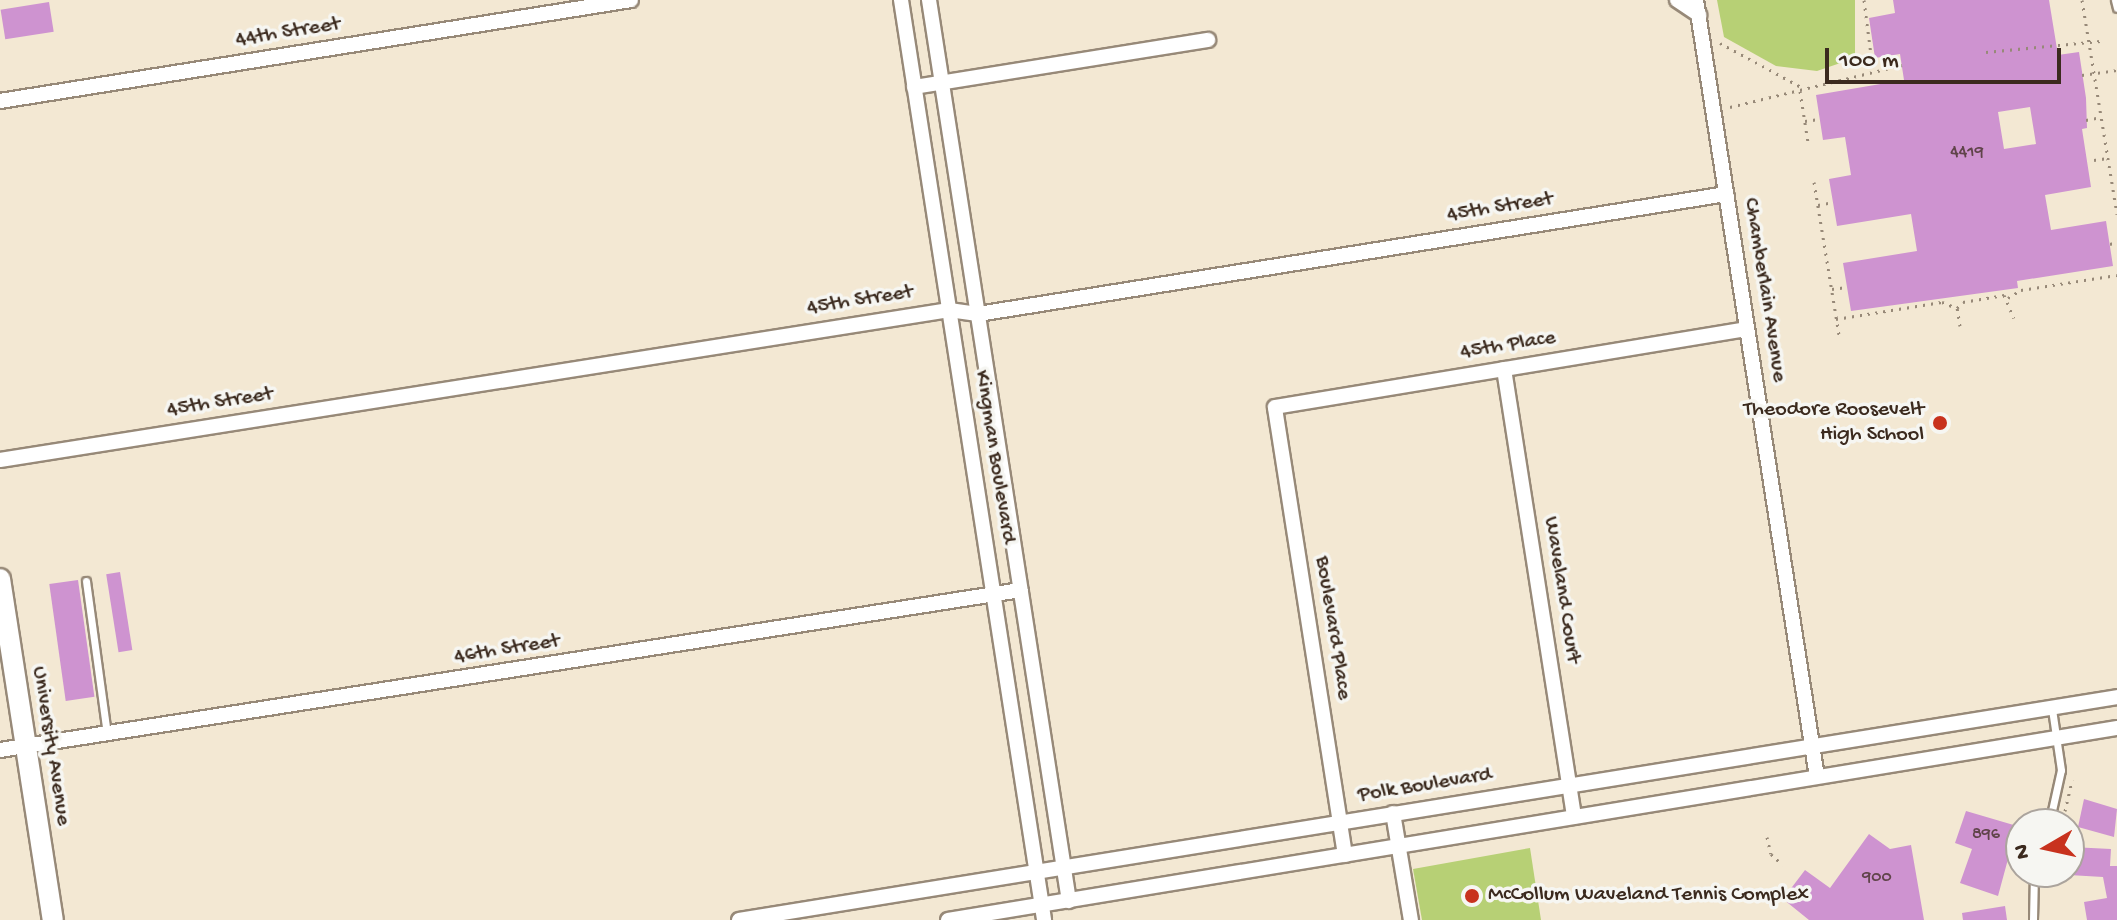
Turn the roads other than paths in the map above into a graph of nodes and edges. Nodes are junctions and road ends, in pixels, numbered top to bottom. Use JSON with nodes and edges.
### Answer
{"nodes":[{"id":1,"x":631,"y":0,"type":"edge"},
{"id":2,"x":901,"y":0,"type":"edge"},
{"id":3,"x":929,"y":0,"type":"edge"},
{"id":4,"x":1677,"y":0,"type":"edge"},
{"id":5,"x":2115,"y":0,"type":"edge"},
{"id":6,"x":1698,"y":7,"type":"edge"},
{"id":7,"x":2116,"y":8,"type":"edge"},
{"id":8,"x":2117,"y":15,"type":"edge"},
{"id":9,"x":1208,"y":40,"type":"dead end"},
{"id":10,"x":942,"y":83,"type":"junction"},
{"id":11,"x":914,"y":87,"type":"junction"},
{"id":12,"x":0,"y":101,"type":"edge"},
{"id":13,"x":1726,"y":194,"type":"junction"},
{"id":14,"x":949,"y":310,"type":"junction"},
{"id":15,"x":978,"y":314,"type":"junction"},
{"id":16,"x":1747,"y":329,"type":"junction"},
{"id":17,"x":1504,"y":369,"type":"junction"},
{"id":18,"x":1275,"y":407,"type":"joint"},
{"id":19,"x":0,"y":460,"type":"edge"},
{"id":20,"x":0,"y":579,"type":"edge"},
{"id":21,"x":86,"y":581,"type":"dead end"},
{"id":22,"x":1021,"y":590,"type":"junction"},
{"id":23,"x":993,"y":594,"type":"junction"},
{"id":24,"x":2117,"y":697,"type":"edge"},
{"id":25,"x":2052,"y":709,"type":"junction"},
{"id":26,"x":2117,"y":728,"type":"edge"},
{"id":27,"x":107,"y":736,"type":"junction"},
{"id":28,"x":2057,"y":738,"type":"junction"},
{"id":29,"x":1812,"y":746,"type":"junction"},
{"id":30,"x":26,"y":747,"type":"junction"},
{"id":31,"x":0,"y":750,"type":"edge"},
{"id":32,"x":1817,"y":777,"type":"junction"},
{"id":33,"x":1569,"y":785,"type":"junction"},
{"id":34,"x":2053,"y":808,"type":"edge"},
{"id":35,"x":1393,"y":813,"type":"junction"},
{"id":36,"x":1574,"y":817,"type":"junction"},
{"id":37,"x":1339,"y":823,"type":"junction"},
{"id":38,"x":1399,"y":846,"type":"junction"},
{"id":39,"x":1345,"y":855,"type":"junction"},
{"id":40,"x":1064,"y":867,"type":"junction"},
{"id":41,"x":1036,"y":872,"type":"junction"},
{"id":42,"x":2034,"y":888,"type":"edge"},
{"id":43,"x":1069,"y":901,"type":"junction"},
{"id":44,"x":1042,"y":913,"type":"edge"},
{"id":45,"x":53,"y":920,"type":"edge"},
{"id":46,"x":739,"y":920,"type":"edge"},
{"id":47,"x":948,"y":920,"type":"edge"},
{"id":48,"x":1411,"y":920,"type":"edge"},
{"id":49,"x":2033,"y":920,"type":"edge"}],
"edges":[{"from":1,"to":12,"type":"street","name":"44th Street"},
{"from":2,"to":11,"type":"street","name":"Kingman Boulevard"},
{"from":3,"to":10,"type":"street","name":"Kingman Boulevard"},
{"from":4,"to":6,"type":"street"},
{"from":5,"to":7,"type":"lane"},
{"from":6,"to":13,"type":"street","name":"Chamberlain Avenue"},
{"from":7,"to":8,"type":"lane"},
{"from":9,"to":10,"type":"street"},
{"from":10,"to":11,"type":"street"},
{"from":10,"to":15,"type":"street","name":"Kingman Boulevard"},
{"from":11,"to":14,"type":"street","name":"Kingman Boulevard"},
{"from":13,"to":15,"type":"street","name":"45th Street"},
{"from":13,"to":16,"type":"street","name":"Chamberlain Avenue"},
{"from":14,"to":15,"type":"street","name":"45th Street"},
{"from":14,"to":19,"type":"street","name":"45th Street"},
{"from":14,"to":23,"type":"street","name":"Kingman Boulevard"},
{"from":15,"to":22,"type":"street","name":"Kingman Boulevard"},
{"from":16,"to":17,"type":"street","name":"45th Place"},
{"from":16,"to":29,"type":"street","name":"Chamberlain Avenue"},
{"from":17,"to":18,"type":"street","name":"45th Place"},
{"from":17,"to":33,"type":"street","name":"Waveland Court"},
{"from":18,"to":37,"type":"street","name":"Boulevard Place"},
{"from":20,"to":30,"type":"main road","name":"University Avenue"},
{"from":21,"to":27,"type":"lane"},
{"from":22,"to":23,"type":"street","name":"46th Street"},
{"from":22,"to":40,"type":"street","name":"Kingman Boulevard"},
{"from":23,"to":27,"type":"street","name":"46th Street"},
{"from":23,"to":41,"type":"street","name":"Kingman Boulevard"},
{"from":24,"to":25,"type":"street","name":"Polk Boulevard"},
{"from":25,"to":28,"type":"lane"},
{"from":25,"to":29,"type":"street","name":"Polk Boulevard"},
{"from":26,"to":28,"type":"street"},
{"from":27,"to":30,"type":"street","name":"46th Street"},
{"from":28,"to":32,"type":"street"},
{"from":28,"to":34,"type":"lane"},
{"from":29,"to":32,"type":"street","name":"Chamberlain Avenue"},
{"from":29,"to":33,"type":"street","name":"Polk Boulevard"},
{"from":30,"to":31,"type":"street","name":"46th Street"},
{"from":30,"to":45,"type":"main road","name":"University Avenue"},
{"from":32,"to":36,"type":"street"},
{"from":33,"to":35,"type":"street","name":"Polk Boulevard"},
{"from":33,"to":36,"type":"street","name":"Waveland Court"},
{"from":35,"to":37,"type":"street","name":"Polk Boulevard"},
{"from":35,"to":38,"type":"street"},
{"from":36,"to":38,"type":"street"},
{"from":37,"to":39,"type":"street","name":"Boulevard Place"},
{"from":37,"to":40,"type":"street","name":"Polk Boulevard"},
{"from":38,"to":39,"type":"street"},
{"from":38,"to":48,"type":"street"},
{"from":39,"to":43,"type":"street"},
{"from":40,"to":41,"type":"street","name":"Polk Boulevard"},
{"from":40,"to":43,"type":"street","name":"Kingman Boulevard"},
{"from":41,"to":44,"type":"street","name":"Kingman Boulevard"},
{"from":41,"to":46,"type":"street","name":"Polk Boulevard"},
{"from":42,"to":49,"type":"lane"},
{"from":43,"to":44,"type":"street"},
{"from":44,"to":47,"type":"street"}]}
